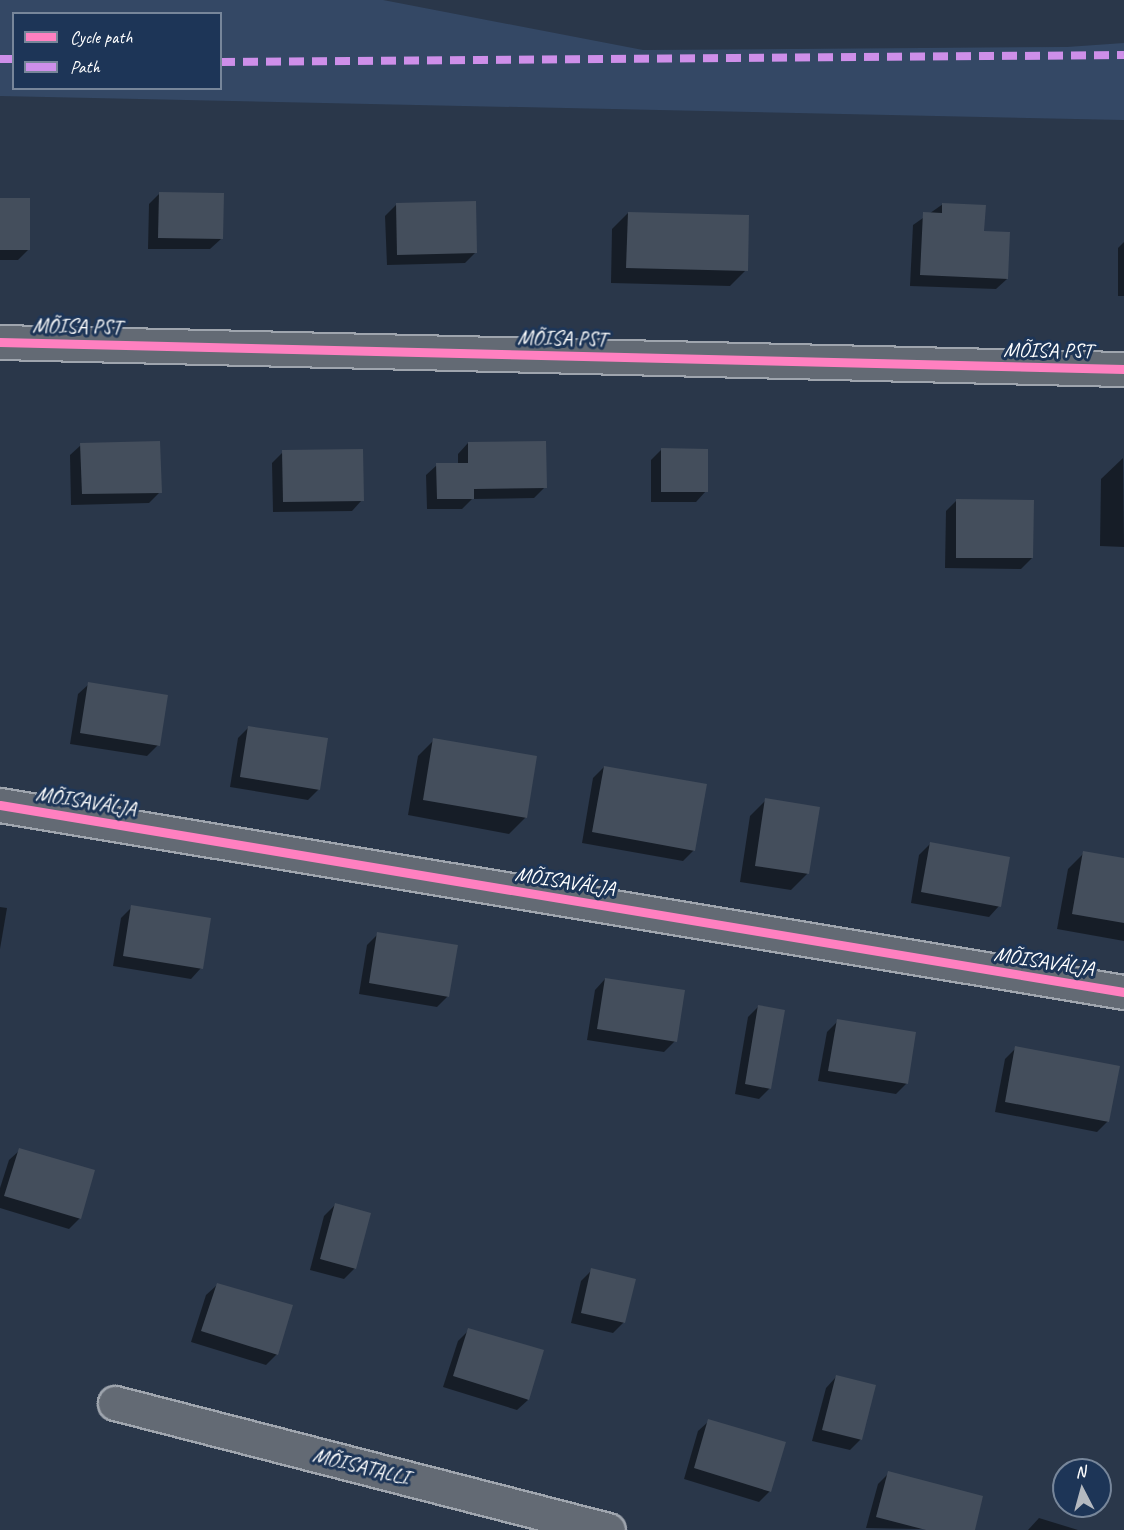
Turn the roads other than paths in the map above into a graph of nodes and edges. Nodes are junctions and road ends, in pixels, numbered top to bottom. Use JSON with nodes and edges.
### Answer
{"nodes":[{"id":1,"x":0,"y":342,"type":"edge"},
{"id":2,"x":1124,"y":369,"type":"edge"},
{"id":3,"x":0,"y":805,"type":"edge"},
{"id":4,"x":1124,"y":992,"type":"edge"},
{"id":5,"x":114,"y":1403,"type":"dead end"},
{"id":6,"x":608,"y":1530,"type":"edge"}],
"edges":[{"from":1,"to":2,"type":"street","name":"MÕISA PST"},
{"from":3,"to":4,"type":"street","name":"MÕISAVÄLJA"},
{"from":5,"to":6,"type":"street","name":"MÕISATALLI"}]}
